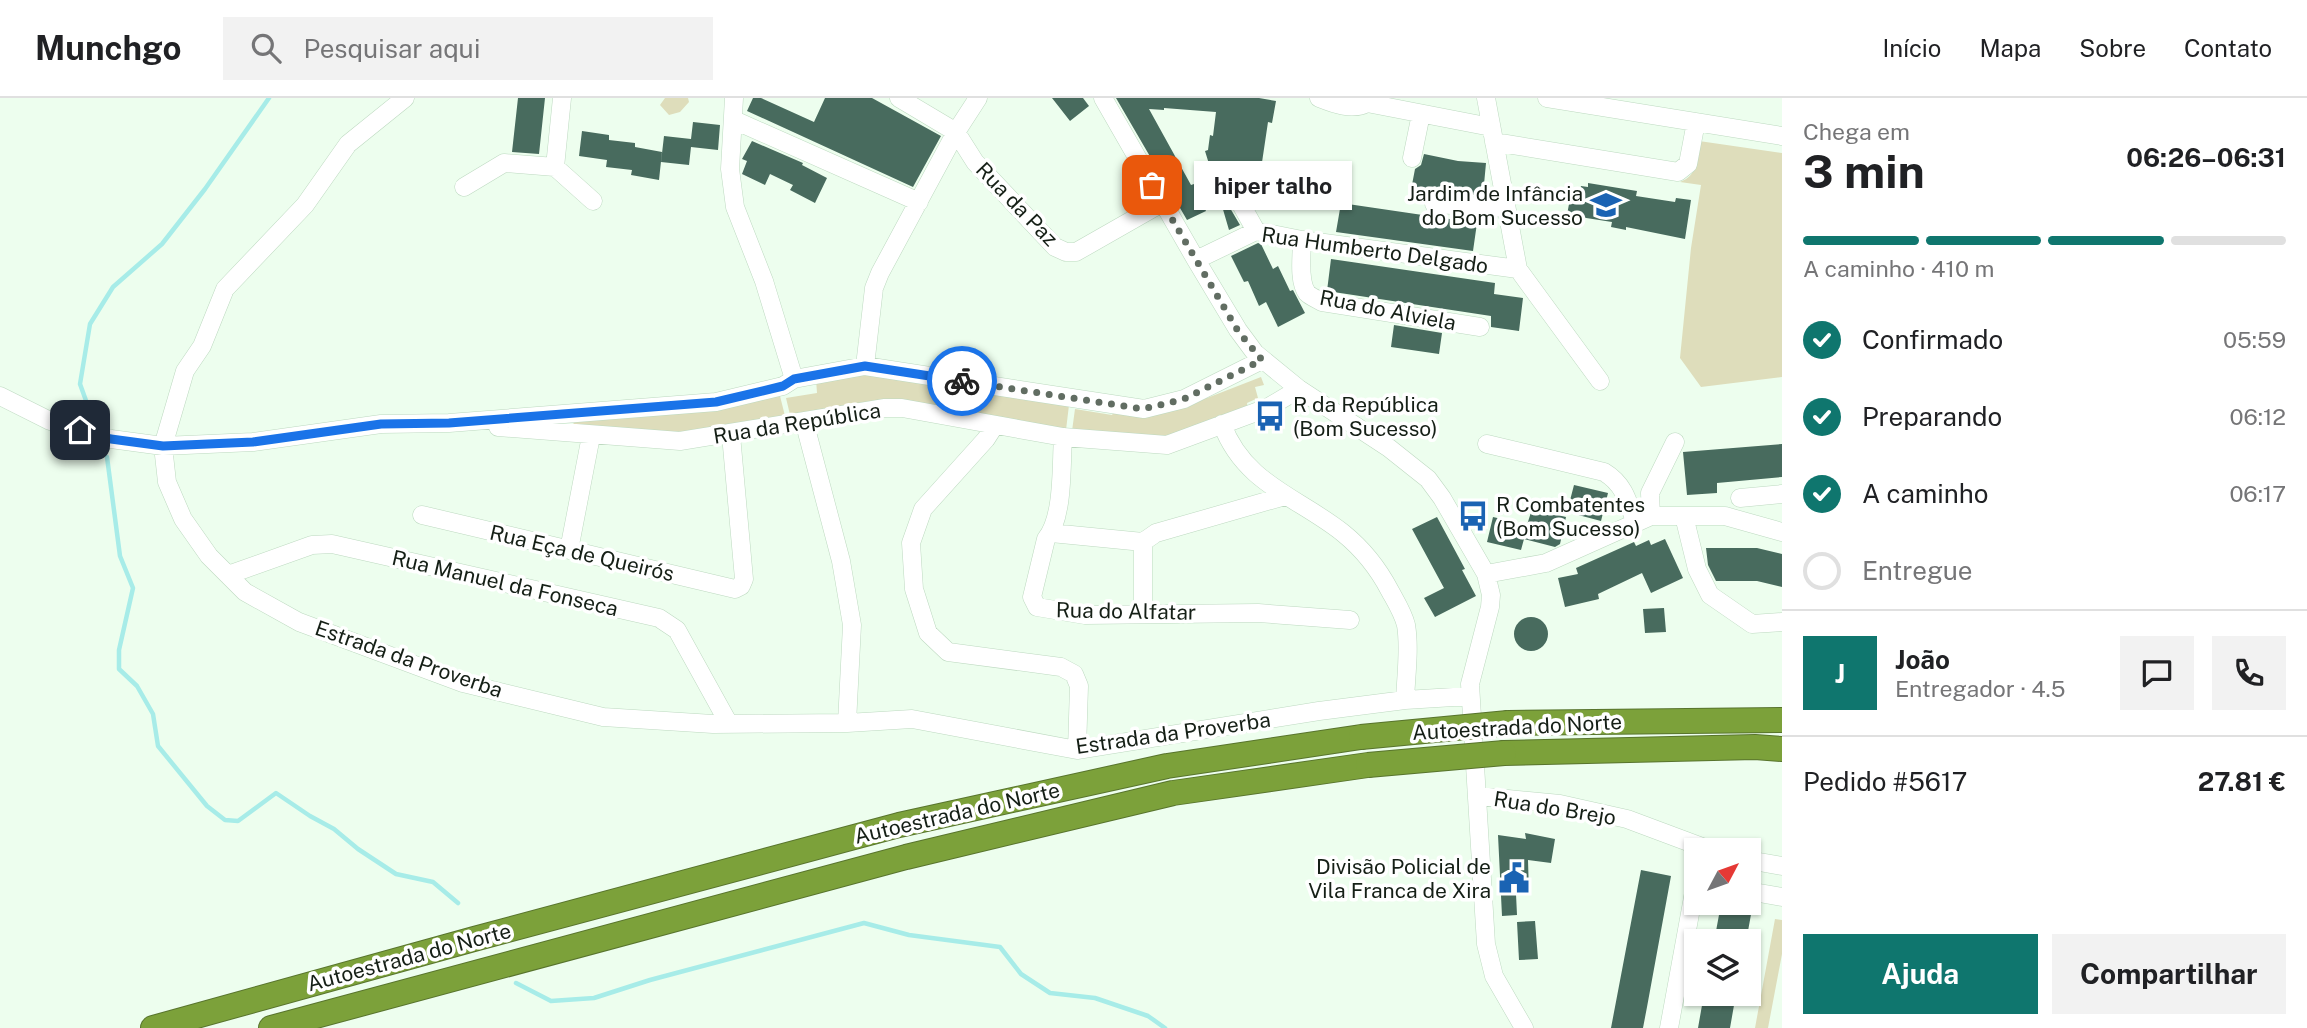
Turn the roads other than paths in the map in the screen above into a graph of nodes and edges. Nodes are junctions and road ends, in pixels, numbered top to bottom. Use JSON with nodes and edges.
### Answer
{"nodes":[{"id":1,"x":405,"y":98,"type":"edge"},
{"id":2,"x":562,"y":98,"type":"edge"},
{"id":3,"x":734,"y":98,"type":"edge"},
{"id":4,"x":899,"y":98,"type":"edge"},
{"id":5,"x":978,"y":98,"type":"edge"},
{"id":6,"x":1102,"y":98,"type":"edge"},
{"id":7,"x":1319,"y":98,"type":"edge"},
{"id":8,"x":1486,"y":98,"type":"edge"},
{"id":9,"x":1547,"y":98,"type":"edge"},
{"id":10,"x":1371,"y":101,"type":"edge"},
{"id":11,"x":1421,"y":114,"type":"junction"},
{"id":12,"x":734,"y":120,"type":"junction"},
{"id":13,"x":1696,"y":122,"type":"junction"},
{"id":14,"x":956,"y":132,"type":"junction"},
{"id":15,"x":1493,"y":135,"type":"junction"},
{"id":16,"x":1782,"y":136,"type":"edge"},
{"id":17,"x":1412,"y":158,"type":"dead end"},
{"id":18,"x":555,"y":167,"type":"junction"},
{"id":19,"x":464,"y":187,"type":"dead end"},
{"id":20,"x":1233,"y":190,"type":"dead end"},
{"id":21,"x":593,"y":201,"type":"dead end"},
{"id":22,"x":919,"y":202,"type":"junction"},
{"id":23,"x":1163,"y":204,"type":"junction"},
{"id":24,"x":1434,"y":204,"type":"dead end"},
{"id":25,"x":1505,"y":208,"type":"junction"},
{"id":26,"x":1256,"y":231,"type":"junction"},
{"id":27,"x":1302,"y":240,"type":"junction"},
{"id":28,"x":1196,"y":260,"type":"junction"},
{"id":29,"x":1518,"y":269,"type":"junction"},
{"id":30,"x":1480,"y":327,"type":"dead end"},
{"id":31,"x":1262,"y":360,"type":"junction"},
{"id":32,"x":865,"y":366,"type":"junction"},
{"id":33,"x":794,"y":379,"type":"junction"},
{"id":34,"x":1600,"y":381,"type":"dead end"},
{"id":35,"x":1299,"y":389,"type":"junction"},
{"id":36,"x":0,"y":396,"type":"edge"},
{"id":37,"x":804,"y":421,"type":"junction"},
{"id":38,"x":449,"y":423,"type":"junction"},
{"id":39,"x":995,"y":425,"type":"junction"},
{"id":40,"x":1222,"y":425,"type":"junction"},
{"id":41,"x":731,"y":435,"type":"junction"},
{"id":42,"x":591,"y":436,"type":"junction"},
{"id":43,"x":1063,"y":436,"type":"junction"},
{"id":44,"x":1675,"y":442,"type":"dead end"},
{"id":45,"x":1487,"y":444,"type":"dead end"},
{"id":46,"x":163,"y":446,"type":"junction"},
{"id":47,"x":1782,"y":494,"type":"edge"},
{"id":48,"x":1285,"y":496,"type":"junction"},
{"id":49,"x":1740,"y":498,"type":"dead end"},
{"id":50,"x":422,"y":515,"type":"dead end"},
{"id":51,"x":1684,"y":516,"type":"junction"},
{"id":52,"x":1643,"y":519,"type":"junction"},
{"id":53,"x":1782,"y":532,"type":"edge"},
{"id":54,"x":1051,"y":533,"type":"junction"},
{"id":55,"x":1143,"y":542,"type":"junction"},
{"id":56,"x":569,"y":550,"type":"junction"},
{"id":57,"x":228,"y":575,"type":"junction"},
{"id":58,"x":1486,"y":575,"type":"junction"},
{"id":59,"x":1143,"y":613,"type":"junction"},
{"id":60,"x":1350,"y":620,"type":"dead end"},
{"id":61,"x":1782,"y":622,"type":"edge"},
{"id":62,"x":1470,"y":696,"type":"junction"},
{"id":63,"x":1405,"y":700,"type":"junction"},
{"id":64,"x":1782,"y":719,"type":"edge"},
{"id":65,"x":846,"y":723,"type":"junction"},
{"id":66,"x":729,"y":724,"type":"junction"},
{"id":67,"x":1782,"y":749,"type":"edge"},
{"id":68,"x":1077,"y":750,"type":"junction"},
{"id":69,"x":1478,"y":796,"type":"junction"},
{"id":70,"x":1684,"y":842,"type":"edge"},
{"id":71,"x":1761,"y":862,"type":"edge"},
{"id":72,"x":1782,"y":866,"type":"edge"},
{"id":73,"x":1761,"y":893,"type":"edge"},
{"id":74,"x":1782,"y":897,"type":"edge"},
{"id":75,"x":1690,"y":915,"type":"edge"},
{"id":76,"x":153,"y":1028,"type":"edge"},
{"id":77,"x":271,"y":1028,"type":"edge"},
{"id":78,"x":1524,"y":1028,"type":"edge"},
{"id":79,"x":1668,"y":1028,"type":"edge"}],
"edges":[{"from":1,"to":46,"type":"street","name":"Estrada da Proverba"},
{"from":2,"to":18,"type":"street"},
{"from":3,"to":12,"type":"street"},
{"from":4,"to":14,"type":"street"},
{"from":5,"to":14,"type":"street"},
{"from":6,"to":23,"type":"street"},
{"from":7,"to":10,"type":"street"},
{"from":8,"to":15,"type":"street"},
{"from":9,"to":13,"type":"street"},
{"from":10,"to":11,"type":"street"},
{"from":11,"to":15,"type":"street"},
{"from":11,"to":17,"type":"street"},
{"from":12,"to":22,"type":"street"},
{"from":12,"to":33,"type":"street"},
{"from":13,"to":15,"type":"street"},
{"from":13,"to":16,"type":"street"},
{"from":14,"to":22,"type":"street"},
{"from":14,"to":23,"type":"street","name":"Rua da Paz"},
{"from":15,"to":25,"type":"street"},
{"from":18,"to":19,"type":"street"},
{"from":18,"to":21,"type":"street"},
{"from":20,"to":26,"type":"street"},
{"from":22,"to":32,"type":"street"},
{"from":23,"to":28,"type":"street"},
{"from":24,"to":25,"type":"street"},
{"from":25,"to":29,"type":"street"},
{"from":26,"to":27,"type":"street","name":"Rua Humberto Delgado"},
{"from":26,"to":28,"type":"street","name":"Rua Humberto Delgado"},
{"from":27,"to":29,"type":"street","name":"Rua Humberto Delgado"},
{"from":27,"to":30,"type":"street","name":"Rua do Alviela"},
{"from":28,"to":31,"type":"street"},
{"from":29,"to":34,"type":"street"},
{"from":31,"to":32,"type":"street"},
{"from":31,"to":35,"type":"street"},
{"from":32,"to":33,"type":"street"},
{"from":33,"to":38,"type":"street"},
{"from":35,"to":40,"type":"street","name":"Rua da República"},
{"from":35,"to":58,"type":"street"},
{"from":36,"to":46,"type":"street"},
{"from":37,"to":39,"type":"street","name":"Rua da República"},
{"from":37,"to":41,"type":"street","name":"Rua da República"},
{"from":37,"to":65,"type":"street"},
{"from":38,"to":42,"type":"street","name":"Rua da República"},
{"from":38,"to":46,"type":"street"},
{"from":39,"to":43,"type":"street","name":"Rua da República"},
{"from":39,"to":68,"type":"street"},
{"from":40,"to":43,"type":"street","name":"Rua da República"},
{"from":40,"to":48,"type":"street"},
{"from":41,"to":42,"type":"street","name":"Rua da República"},
{"from":41,"to":56,"type":"street","name":"Rua Eça de Queirós"},
{"from":42,"to":56,"type":"street"},
{"from":43,"to":54,"type":"street","name":"Rua do Alfatar"},
{"from":44,"to":52,"type":"street"},
{"from":45,"to":52,"type":"street"},
{"from":46,"to":57,"type":"street","name":"Estrada da Proverba"},
{"from":47,"to":49,"type":"street"},
{"from":48,"to":55,"type":"street"},
{"from":48,"to":63,"type":"street"},
{"from":50,"to":56,"type":"street","name":"Rua Eça de Queirós"},
{"from":51,"to":52,"type":"street"},
{"from":51,"to":53,"type":"street"},
{"from":51,"to":61,"type":"street"},
{"from":52,"to":58,"type":"street"},
{"from":54,"to":55,"type":"street"},
{"from":54,"to":59,"type":"street","name":"Rua do Alfatar"},
{"from":55,"to":59,"type":"street"},
{"from":57,"to":66,"type":"street","name":"Estrada da Proverba"},
{"from":57,"to":66,"type":"street","name":"Rua Manuel da Fonseca"},
{"from":58,"to":62,"type":"street"},
{"from":59,"to":60,"type":"street","name":"Rua do Alfatar"},
{"from":62,"to":63,"type":"street","name":"Estrada da Proverba"},
{"from":62,"to":69,"type":"street"},
{"from":63,"to":68,"type":"street","name":"Estrada da Proverba"},
{"from":64,"to":76,"type":"highway","name":"Autoestrada do Norte","bridge":true},
{"from":65,"to":66,"type":"street","name":"Estrada da Proverba"},
{"from":65,"to":68,"type":"street","name":"Estrada da Proverba"},
{"from":67,"to":77,"type":"highway","name":"Autoestrada do Norte","bridge":true},
{"from":69,"to":70,"type":"street","name":"Rua do Brejo"},
{"from":69,"to":78,"type":"street"},
{"from":71,"to":72,"type":"street"},
{"from":73,"to":74,"type":"street"},
{"from":75,"to":79,"type":"street"}]}
